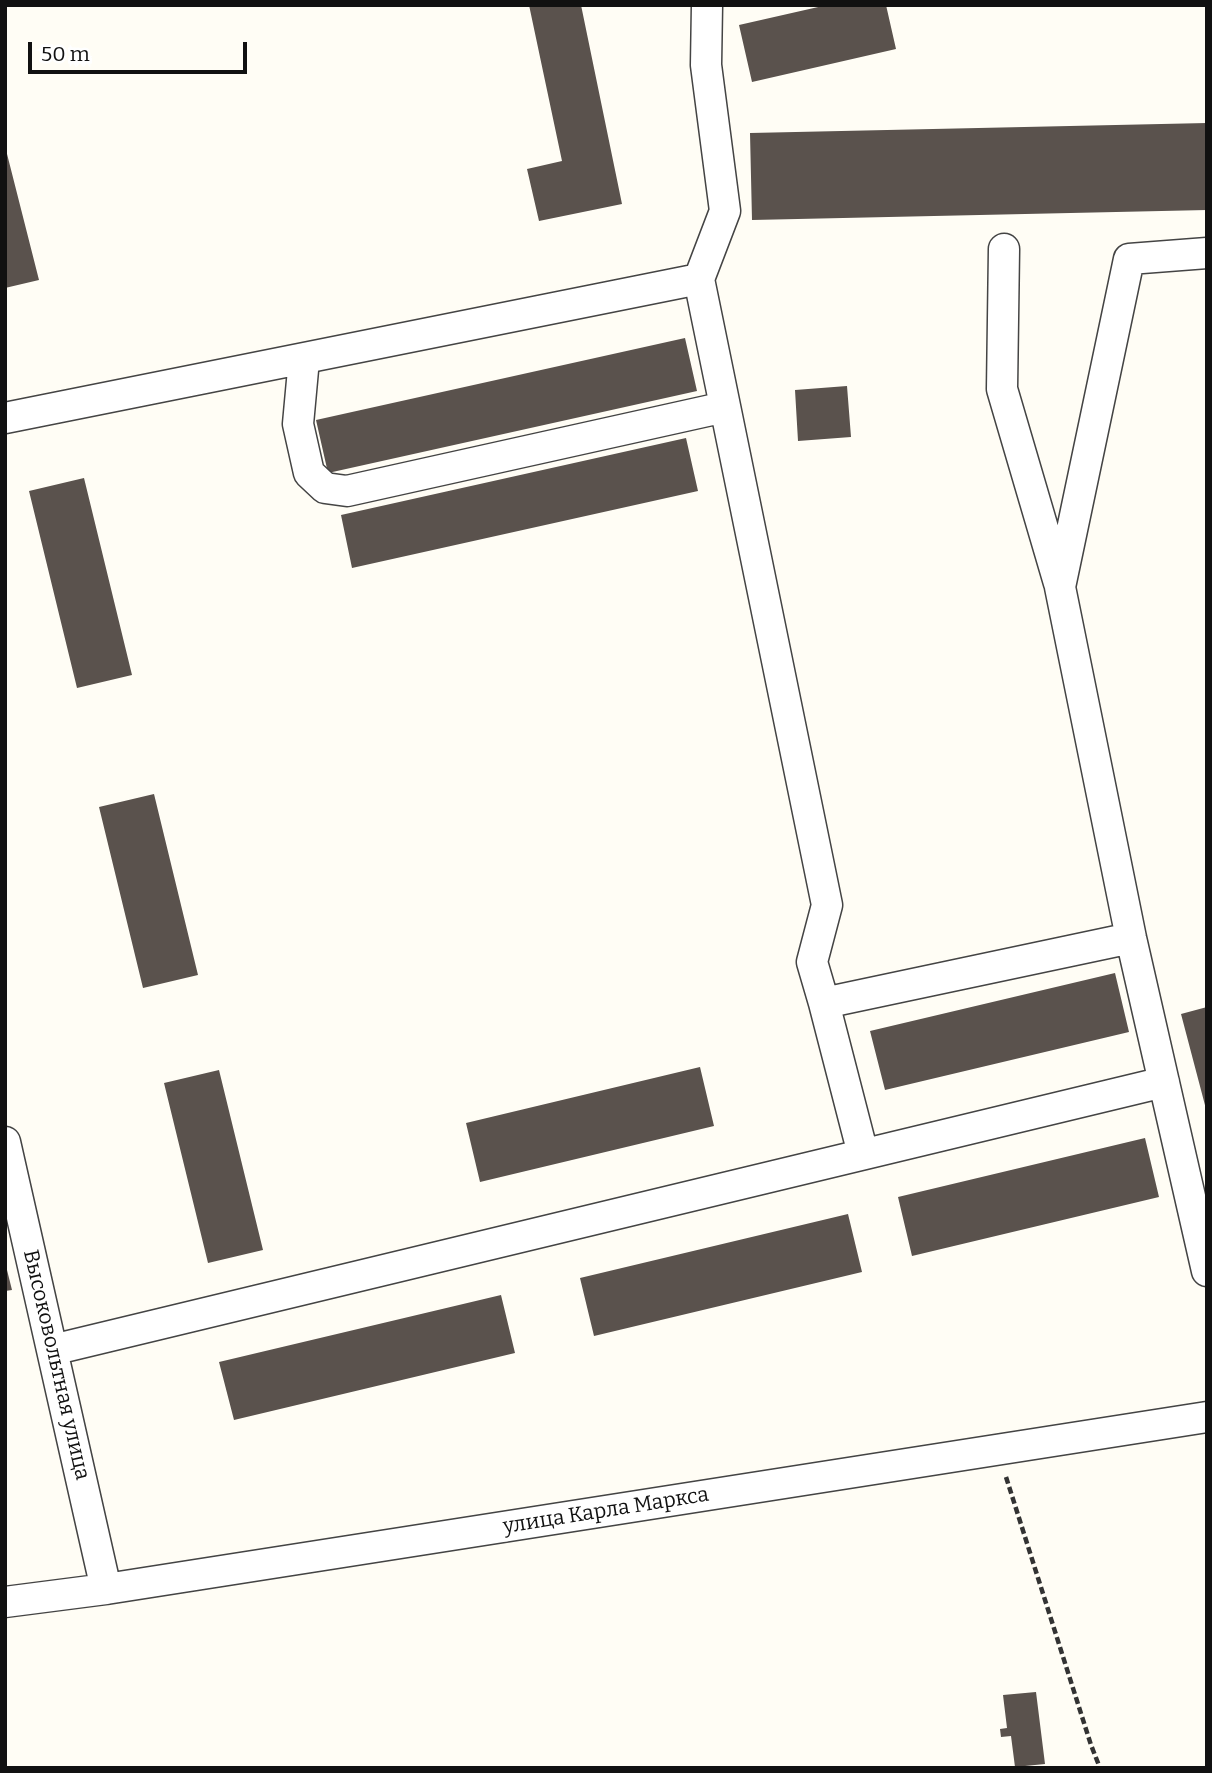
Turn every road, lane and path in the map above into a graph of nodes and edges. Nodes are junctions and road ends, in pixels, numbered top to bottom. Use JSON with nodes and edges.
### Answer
{"nodes":[{"id":1,"x":707,"y":5,"type":"edge"},
{"id":2,"x":1004,"y":249,"type":"dead end"},
{"id":3,"x":1207,"y":253,"type":"edge"},
{"id":4,"x":699,"y":279,"type":"junction"},
{"id":5,"x":304,"y":359,"type":"junction"},
{"id":6,"x":725,"y":407,"type":"junction"},
{"id":7,"x":5,"y":418,"type":"edge"},
{"id":8,"x":1060,"y":587,"type":"junction"},
{"id":9,"x":1131,"y":938,"type":"junction"},
{"id":10,"x":824,"y":1003,"type":"junction"},
{"id":11,"x":1164,"y":1082,"type":"junction"},
{"id":12,"x":5,"y":1142,"type":"edge"},
{"id":13,"x":863,"y":1154,"type":"junction"},
{"id":14,"x":1207,"y":1270,"type":"edge"},
{"id":15,"x":52,"y":1350,"type":"junction"},
{"id":16,"x":1207,"y":1417,"type":"edge"},
{"id":17,"x":997,"y":1450,"type":"junction"},
{"id":18,"x":106,"y":1589,"type":"junction"},
{"id":19,"x":5,"y":1602,"type":"edge"},
{"id":20,"x":1100,"y":1768,"type":"edge"}],
"edges":[{"from":1,"to":4,"type":"street"},
{"from":2,"to":8,"type":"street"},
{"from":3,"to":8,"type":"street"},
{"from":4,"to":5,"type":"street"},
{"from":4,"to":6,"type":"street"},
{"from":5,"to":6,"type":"street"},
{"from":5,"to":7,"type":"street"},
{"from":6,"to":10,"type":"street"},
{"from":8,"to":9,"type":"street"},
{"from":9,"to":10,"type":"street"},
{"from":9,"to":11,"type":"street"},
{"from":10,"to":13,"type":"street"},
{"from":11,"to":13,"type":"street"},
{"from":11,"to":14,"type":"street"},
{"from":12,"to":15,"type":"street","name":"Высоковольтная улица"},
{"from":13,"to":15,"type":"street"},
{"from":15,"to":18,"type":"street","name":"Высоковольтная улица"},
{"from":16,"to":17,"type":"street","name":"улица Карла Маркса"},
{"from":17,"to":18,"type":"street","name":"улица Карла Маркса"},
{"from":17,"to":20,"type":"path"},
{"from":18,"to":19,"type":"street","name":"улица Карла Маркса"}]}
